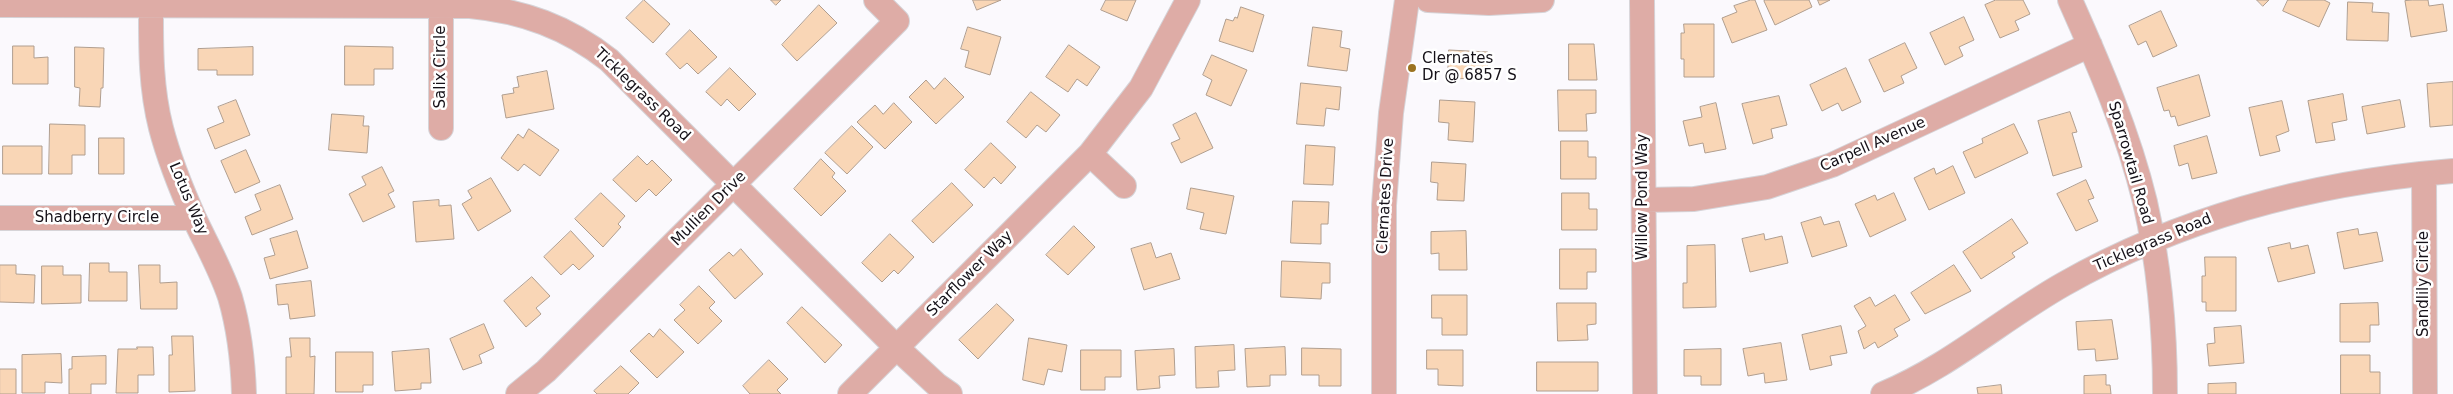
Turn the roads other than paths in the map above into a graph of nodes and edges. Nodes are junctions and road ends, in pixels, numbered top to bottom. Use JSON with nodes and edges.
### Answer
{"nodes":[{"id":1,"x":876,"y":0,"type":"edge"},
{"id":2,"x":1188,"y":0,"type":"edge"},
{"id":3,"x":1407,"y":0,"type":"edge"},
{"id":4,"x":1428,"y":0,"type":"edge"},
{"id":5,"x":1542,"y":0,"type":"edge"},
{"id":6,"x":1642,"y":0,"type":"edge"},
{"id":7,"x":2070,"y":0,"type":"edge"},
{"id":8,"x":151,"y":3,"type":"edge"},
{"id":9,"x":0,"y":5,"type":"edge"},
{"id":10,"x":442,"y":6,"type":"junction"},
{"id":11,"x":2090,"y":46,"type":"junction"},
{"id":12,"x":441,"y":128,"type":"dead end"},
{"id":13,"x":1090,"y":154,"type":"junction"},
{"id":14,"x":2453,"y":171,"type":"edge"},
{"id":15,"x":2424,"y":174,"type":"junction"},
{"id":16,"x":733,"y":184,"type":"junction"},
{"id":17,"x":1124,"y":186,"type":"dead end"},
{"id":18,"x":1644,"y":200,"type":"junction"},
{"id":19,"x":0,"y":218,"type":"edge"},
{"id":20,"x":194,"y":218,"type":"junction"},
{"id":21,"x":2152,"y":240,"type":"junction"},
{"id":22,"x":897,"y":348,"type":"junction"},
{"id":23,"x":1914,"y":386,"type":"edge"},
{"id":24,"x":244,"y":394,"type":"edge"},
{"id":25,"x":518,"y":394,"type":"edge"},
{"id":26,"x":850,"y":394,"type":"edge"},
{"id":27,"x":950,"y":394,"type":"edge"},
{"id":28,"x":1384,"y":394,"type":"edge"},
{"id":29,"x":1644,"y":394,"type":"edge"},
{"id":30,"x":1883,"y":394,"type":"edge"},
{"id":31,"x":2165,"y":394,"type":"edge"},
{"id":32,"x":2425,"y":394,"type":"edge"}],
"edges":[{"from":1,"to":16,"type":"street","name":"Mullien Drive"},
{"from":2,"to":13,"type":"street","name":"Starflower Way"},
{"from":3,"to":28,"type":"street","name":"Clernates Drive"},
{"from":4,"to":5,"type":"street"},
{"from":6,"to":18,"type":"street","name":"Willow Pond Way"},
{"from":7,"to":11,"type":"street","name":"Sparrowtail Road"},
{"from":8,"to":9,"type":"street","name":"Ticklegrass Road"},
{"from":8,"to":10,"type":"street","name":"Ticklegrass Road"},
{"from":8,"to":20,"type":"street","name":"Lotus Way"},
{"from":10,"to":12,"type":"street","name":"Salix Circle"},
{"from":10,"to":16,"type":"street","name":"Ticklegrass Road"},
{"from":11,"to":18,"type":"street","name":"Carpell Avenue"},
{"from":11,"to":21,"type":"street","name":"Sparrowtail Road"},
{"from":13,"to":17,"type":"street"},
{"from":13,"to":22,"type":"street","name":"Starflower Way"},
{"from":14,"to":15,"type":"street","name":"Ticklegrass Road"},
{"from":15,"to":21,"type":"street","name":"Ticklegrass Road"},
{"from":15,"to":32,"type":"street","name":"Sandlily Circle"},
{"from":16,"to":22,"type":"street","name":"Ticklegrass Road"},
{"from":16,"to":25,"type":"street","name":"Mullien Drive"},
{"from":18,"to":29,"type":"street","name":"Willow Pond Way"},
{"from":19,"to":20,"type":"street","name":"Shadberry Circle"},
{"from":20,"to":24,"type":"street","name":"Lotus Way"},
{"from":21,"to":23,"type":"street","name":"Ticklegrass Road"},
{"from":21,"to":31,"type":"street","name":"Sparrowtail Road"},
{"from":22,"to":26,"type":"street","name":"Starflower Way"},
{"from":22,"to":27,"type":"street","name":"Ticklegrass Road"},
{"from":23,"to":30,"type":"street","name":"Ticklegrass Road"}]}
